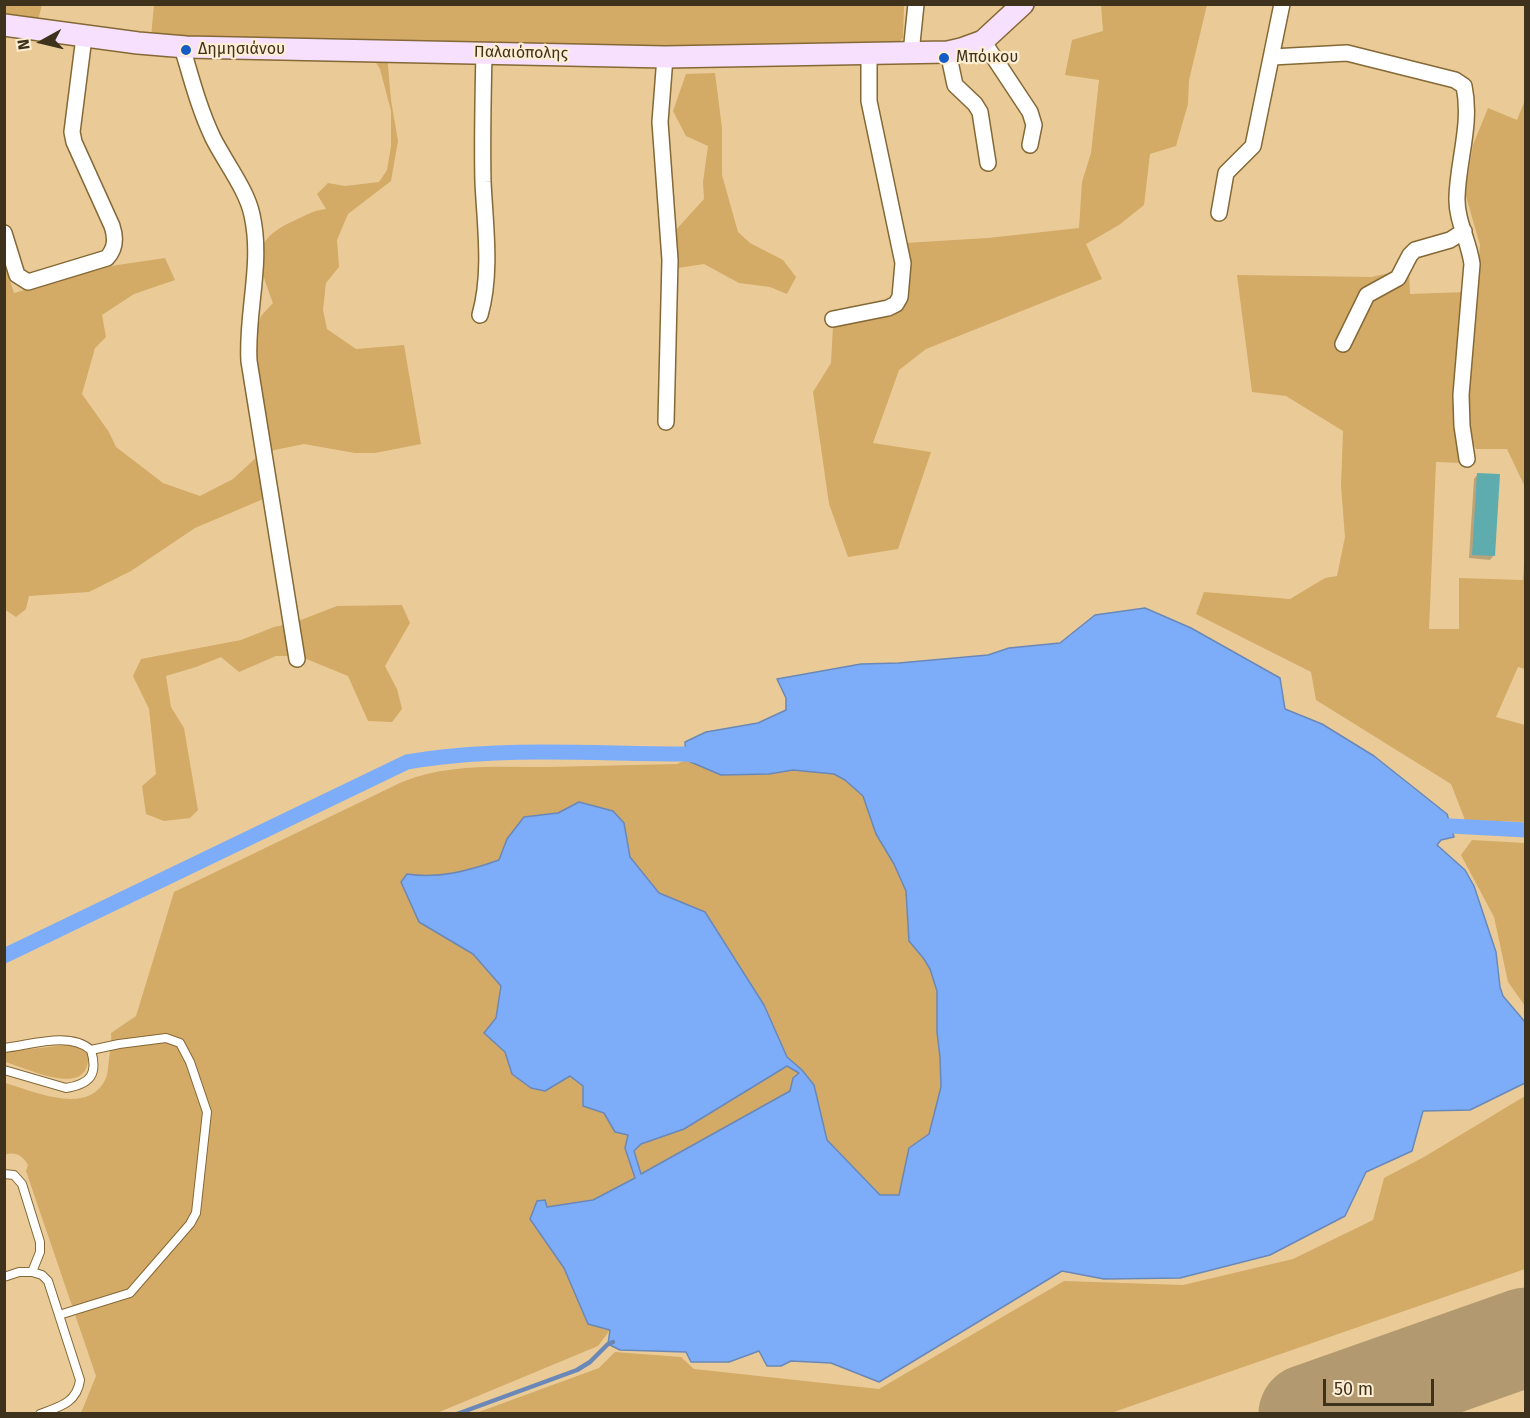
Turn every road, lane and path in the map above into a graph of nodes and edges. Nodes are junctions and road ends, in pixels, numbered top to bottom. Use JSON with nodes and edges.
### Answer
{"nodes":[{"id":1,"x":916,"y":4,"type":"edge"},
{"id":2,"x":1023,"y":4,"type":"edge"},
{"id":3,"x":1282,"y":4,"type":"edge"},
{"id":4,"x":4,"y":25,"type":"edge"},
{"id":5,"x":84,"y":37,"type":"junction"},
{"id":6,"x":983,"y":41,"type":"junction"},
{"id":7,"x":182,"y":47,"type":"junction"},
{"id":8,"x":948,"y":52,"type":"junction"},
{"id":9,"x":484,"y":53,"type":"junction"},
{"id":10,"x":911,"y":53,"type":"junction"},
{"id":11,"x":869,"y":54,"type":"junction"},
{"id":12,"x":665,"y":57,"type":"junction"},
{"id":13,"x":1272,"y":57,"type":"junction"},
{"id":14,"x":1030,"y":145,"type":"dead end"},
{"id":15,"x":988,"y":163,"type":"dead end"},
{"id":16,"x":1219,"y":213,"type":"dead end"},
{"id":17,"x":1464,"y":231,"type":"junction"},
{"id":18,"x":4,"y":233,"type":"edge"},
{"id":19,"x":480,"y":315,"type":"dead end"},
{"id":20,"x":833,"y":319,"type":"dead end"},
{"id":21,"x":1343,"y":344,"type":"dead end"},
{"id":22,"x":666,"y":422,"type":"dead end"},
{"id":23,"x":1467,"y":459,"type":"dead end"},
{"id":24,"x":297,"y":658,"type":"dead end"},
{"id":25,"x":4,"y":1048,"type":"edge"},
{"id":26,"x":91,"y":1050,"type":"junction"},
{"id":27,"x":4,"y":1070,"type":"edge"},
{"id":28,"x":4,"y":1174,"type":"edge"},
{"id":29,"x":32,"y":1272,"type":"junction"},
{"id":30,"x":4,"y":1277,"type":"edge"},
{"id":31,"x":59,"y":1315,"type":"junction"},
{"id":32,"x":40,"y":1413,"type":"edge"}],
"edges":[{"from":1,"to":10,"type":"street"},
{"from":2,"to":6,"type":"main road","name":"Παλαιόπολης"},
{"from":3,"to":13,"type":"street"},
{"from":4,"to":5,"type":"main road","name":"Παλαιόπολης"},
{"from":5,"to":7,"type":"main road","name":"Παλαιόπολης"},
{"from":5,"to":18,"type":"street"},
{"from":6,"to":8,"type":"main road","name":"Παλαιόπολης"},
{"from":6,"to":14,"type":"street"},
{"from":7,"to":9,"type":"main road","name":"Παλαιόπολης"},
{"from":7,"to":24,"type":"street"},
{"from":8,"to":10,"type":"main road","name":"Παλαιόπολης"},
{"from":8,"to":15,"type":"street"},
{"from":9,"to":12,"type":"main road","name":"Παλαιόπολης"},
{"from":9,"to":19,"type":"street"},
{"from":10,"to":11,"type":"main road","name":"Παλαιόπολης"},
{"from":11,"to":12,"type":"main road","name":"Παλαιόπολης"},
{"from":11,"to":20,"type":"street"},
{"from":12,"to":22,"type":"street"},
{"from":13,"to":16,"type":"street"},
{"from":13,"to":17,"type":"street"},
{"from":17,"to":21,"type":"street"},
{"from":17,"to":23,"type":"street"},
{"from":25,"to":26,"type":"lane"},
{"from":26,"to":27,"type":"lane"},
{"from":26,"to":31,"type":"lane"},
{"from":28,"to":29,"type":"lane"},
{"from":29,"to":30,"type":"lane"},
{"from":29,"to":31,"type":"lane"},
{"from":31,"to":32,"type":"lane"}]}
